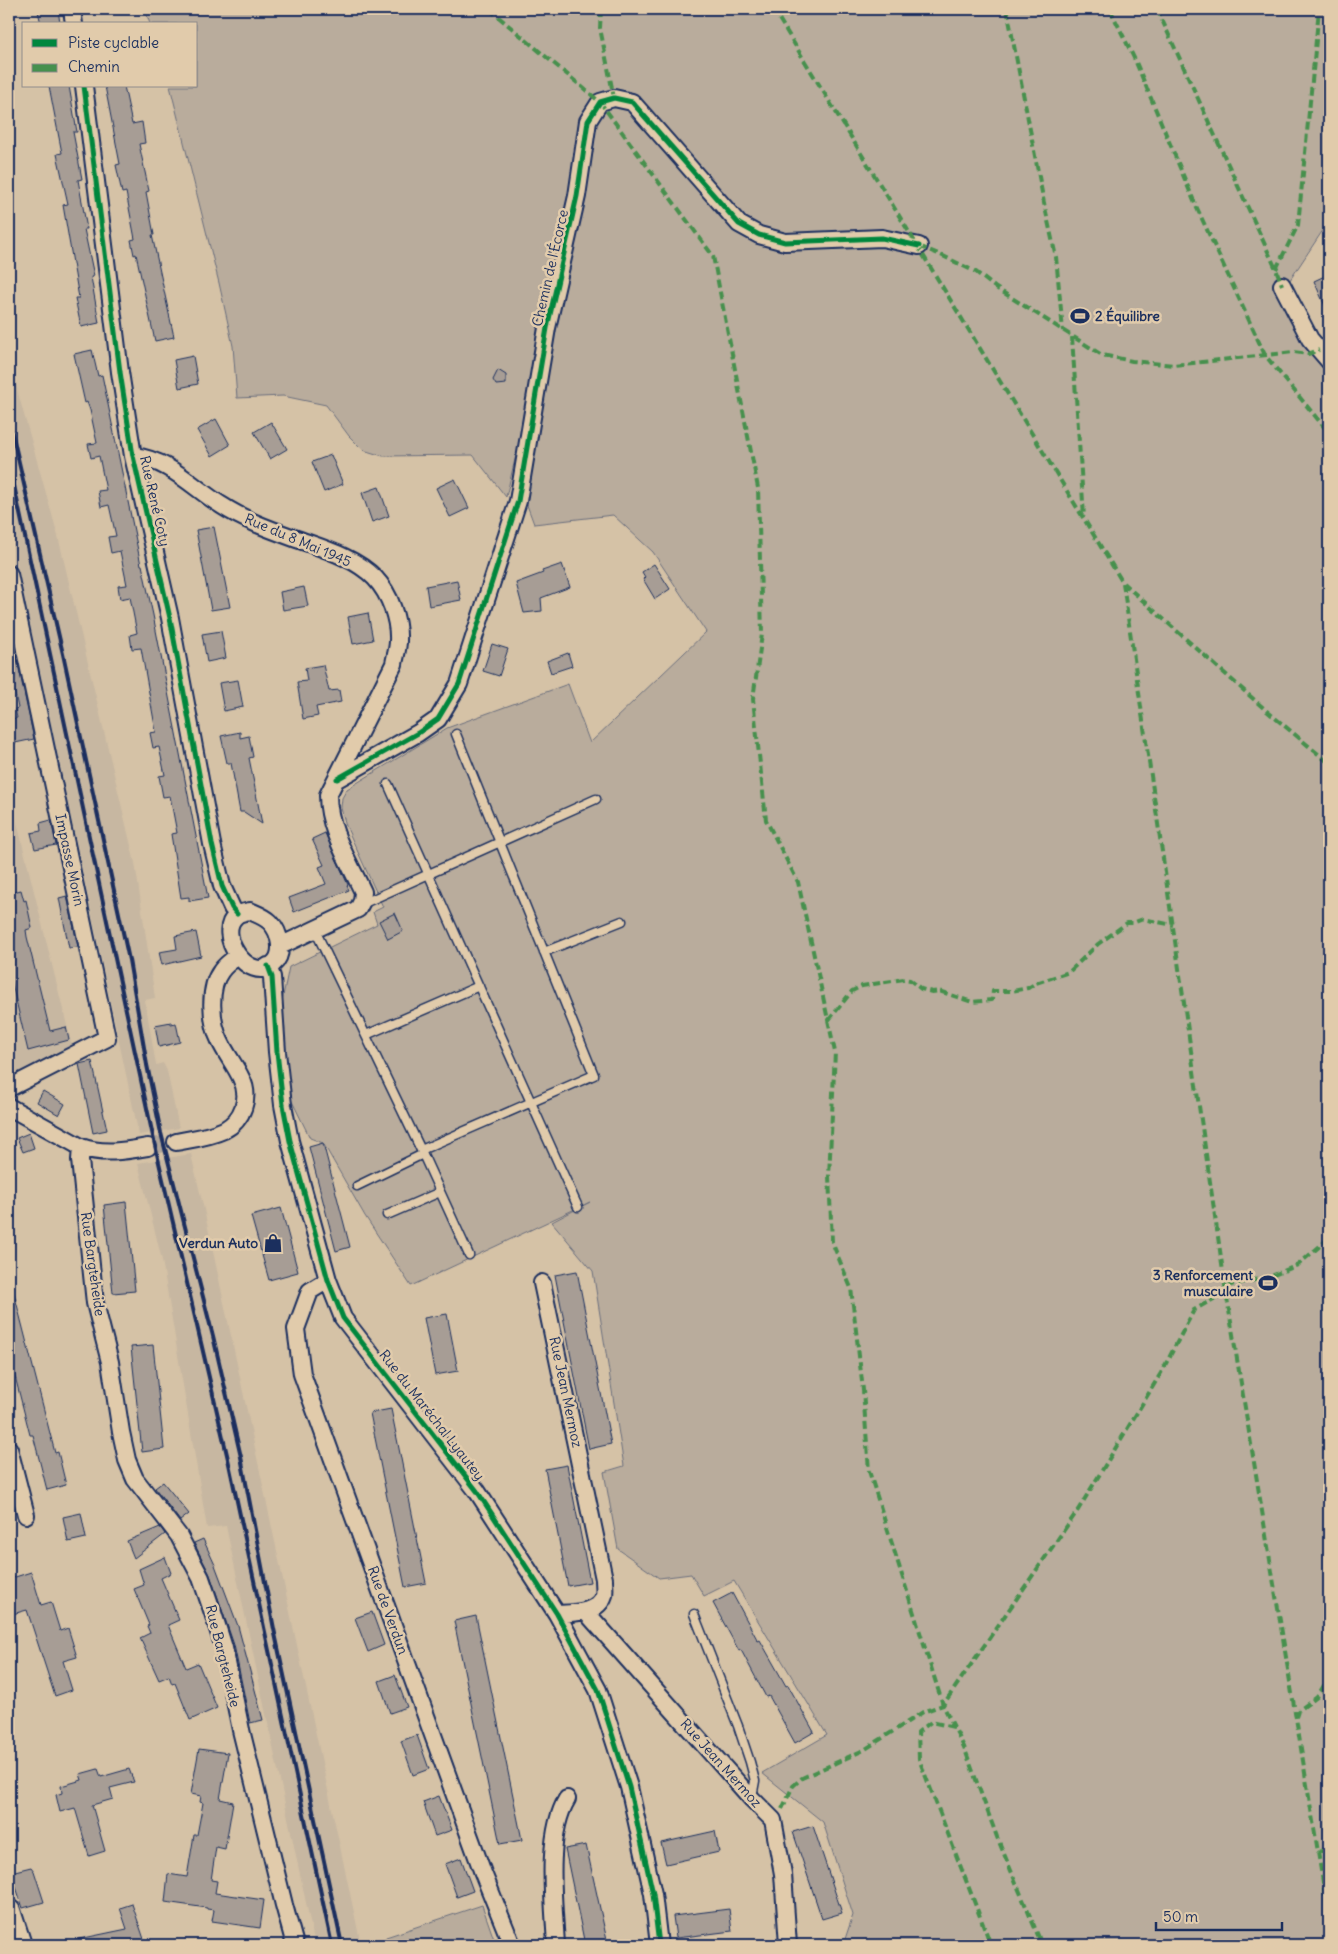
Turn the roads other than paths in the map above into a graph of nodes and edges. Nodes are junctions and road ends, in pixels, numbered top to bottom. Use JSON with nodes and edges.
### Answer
{"nodes":[{"id":1,"x":72,"y":9,"type":"edge"},
{"id":2,"x":74,"y":22,"type":"edge"},
{"id":3,"x":84,"y":88,"type":"edge"},
{"id":4,"x":919,"y":246,"type":"dead end"},
{"id":5,"x":1282,"y":285,"type":"dead end"},
{"id":6,"x":1329,"y":361,"type":"edge"},
{"id":7,"x":133,"y":456,"type":"junction"},
{"id":8,"x":9,"y":574,"type":"edge"},
{"id":9,"x":456,"y":734,"type":"dead end"},
{"id":10,"x":337,"y":779,"type":"junction"},
{"id":11,"x":388,"y":784,"type":"dead end"},
{"id":12,"x":596,"y":799,"type":"dead end"},
{"id":13,"x":500,"y":842,"type":"junction"},
{"id":14,"x":429,"y":874,"type":"junction"},
{"id":15,"x":360,"y":905,"type":"junction"},
{"id":16,"x":237,"y":914,"type":"junction"},
{"id":17,"x":622,"y":920,"type":"dead end"},
{"id":18,"x":315,"y":930,"type":"junction"},
{"id":19,"x":280,"y":946,"type":"junction"},
{"id":20,"x":544,"y":952,"type":"junction"},
{"id":21,"x":238,"y":956,"type":"junction"},
{"id":22,"x":268,"y":966,"type":"junction"},
{"id":23,"x":478,"y":986,"type":"junction"},
{"id":24,"x":366,"y":1035,"type":"junction"},
{"id":25,"x":9,"y":1088,"type":"edge"},
{"id":26,"x":530,"y":1102,"type":"junction"},
{"id":27,"x":9,"y":1108,"type":"edge"},
{"id":28,"x":176,"y":1142,"type":"tunnel mouth"},
{"id":29,"x":81,"y":1147,"type":"junction"},
{"id":30,"x":148,"y":1147,"type":"tunnel mouth"},
{"id":31,"x":422,"y":1152,"type":"junction"},
{"id":32,"x":357,"y":1186,"type":"dead end"},
{"id":33,"x":440,"y":1192,"type":"junction"},
{"id":34,"x":578,"y":1207,"type":"dead end"},
{"id":35,"x":387,"y":1215,"type":"dead end"},
{"id":36,"x":469,"y":1254,"type":"dead end"},
{"id":37,"x":328,"y":1280,"type":"junction"},
{"id":38,"x":542,"y":1283,"type":"dead end"},
{"id":39,"x":9,"y":1449,"type":"edge"},
{"id":40,"x":26,"y":1515,"type":"dead end"},
{"id":41,"x":586,"y":1612,"type":"junction"},
{"id":42,"x":557,"y":1614,"type":"junction"},
{"id":43,"x":694,"y":1614,"type":"dead end"},
{"id":44,"x":567,"y":1799,"type":"dead end"},
{"id":45,"x":752,"y":1799,"type":"junction"},
{"id":46,"x":9,"y":1911,"type":"edge"},
{"id":47,"x":20,"y":1945,"type":"edge"},
{"id":48,"x":296,"y":1945,"type":"edge"},
{"id":49,"x":512,"y":1945,"type":"edge"},
{"id":50,"x":556,"y":1945,"type":"edge"},
{"id":51,"x":659,"y":1945,"type":"edge"},
{"id":52,"x":788,"y":1945,"type":"edge"}],
"edges":[{"from":1,"to":2,"type":"street"},
{"from":3,"to":7,"type":"street","name":"Rue René Coty"},
{"from":4,"to":10,"type":"street","name":"Chemin de l'Écorce"},
{"from":5,"to":6,"type":"street"},
{"from":7,"to":10,"type":"street","name":"Rue du 8 Mai 1945"},
{"from":7,"to":16,"type":"street","name":"Rue René Coty"},
{"from":8,"to":25,"type":"street","name":"Impasse Morin"},
{"from":9,"to":13,"type":"lane"},
{"from":10,"to":15,"type":"street","name":"Rue du 8 Mai 1945"},
{"from":11,"to":14,"type":"lane"},
{"from":12,"to":13,"type":"lane"},
{"from":13,"to":14,"type":"lane"},
{"from":13,"to":20,"type":"lane"},
{"from":14,"to":15,"type":"lane"},
{"from":14,"to":23,"type":"lane"},
{"from":15,"to":18,"type":"street"},
{"from":16,"to":19,"type":"street"},
{"from":16,"to":21,"type":"street"},
{"from":17,"to":20,"type":"lane"},
{"from":18,"to":19,"type":"street"},
{"from":18,"to":24,"type":"lane"},
{"from":19,"to":22,"type":"street"},
{"from":20,"to":26,"type":"lane"},
{"from":21,"to":22,"type":"street"},
{"from":21,"to":28,"type":"street"},
{"from":22,"to":37,"type":"street","name":"Rue du Maréchal Lyautey"},
{"from":23,"to":24,"type":"lane"},
{"from":23,"to":26,"type":"lane"},
{"from":24,"to":31,"type":"lane"},
{"from":26,"to":31,"type":"lane"},
{"from":26,"to":34,"type":"lane"},
{"from":27,"to":29,"type":"street"},
{"from":29,"to":30,"type":"street"},
{"from":29,"to":48,"type":"street","name":"Rue Bargteheide"},
{"from":31,"to":32,"type":"lane"},
{"from":31,"to":33,"type":"lane"},
{"from":33,"to":35,"type":"lane"},
{"from":33,"to":36,"type":"lane"},
{"from":37,"to":42,"type":"street","name":"Rue du Maréchal Lyautey"},
{"from":37,"to":49,"type":"street","name":"Rue de Verdun"},
{"from":38,"to":41,"type":"street","name":"Rue Jean Mermoz"},
{"from":39,"to":40,"type":"street"},
{"from":41,"to":42,"type":"street"},
{"from":41,"to":45,"type":"street","name":"Rue Jean Mermoz"},
{"from":42,"to":51,"type":"street","name":"Rue du Maréchal Lyautey"},
{"from":43,"to":45,"type":"lane"},
{"from":44,"to":50,"type":"street"},
{"from":45,"to":52,"type":"street","name":"Rue Jean Mermoz"},
{"from":46,"to":47,"type":"main road"}]}
